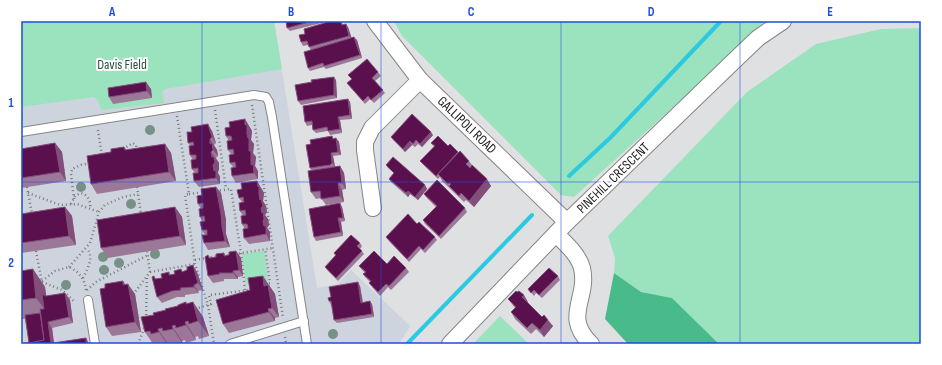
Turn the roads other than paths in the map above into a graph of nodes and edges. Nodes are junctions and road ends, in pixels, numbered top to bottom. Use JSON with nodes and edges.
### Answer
{"nodes":[{"id":1,"x":375,"y":21,"type":"edge"},
{"id":2,"x":783,"y":21,"type":"edge"},
{"id":3,"x":420,"y":80,"type":"junction"},
{"id":4,"x":21,"y":132,"type":"edge"},
{"id":5,"x":373,"y":208,"type":"dead end"},
{"id":6,"x":562,"y":228,"type":"junction"},
{"id":7,"x":88,"y":300,"type":"dead end"},
{"id":8,"x":304,"y":322,"type":"junction"},
{"id":9,"x":95,"y":344,"type":"edge"},
{"id":10,"x":230,"y":344,"type":"edge"},
{"id":11,"x":307,"y":344,"type":"edge"},
{"id":12,"x":450,"y":344,"type":"edge"},
{"id":13,"x":591,"y":344,"type":"edge"}],
"edges":[{"from":1,"to":3,"type":"street","name":"GALLIPOLI ROAD"},
{"from":2,"to":6,"type":"street","name":"PINEHILL CRESCENT"},
{"from":3,"to":5,"type":"street"},
{"from":3,"to":6,"type":"street","name":"GALLIPOLI ROAD"},
{"from":4,"to":8,"type":"lane"},
{"from":6,"to":12,"type":"street","name":"PINEHILL CRESCENT"},
{"from":6,"to":13,"type":"street","name":"GALLIPOLI ROAD"},
{"from":7,"to":9,"type":"lane"},
{"from":8,"to":10,"type":"lane"},
{"from":8,"to":11,"type":"lane"}]}
